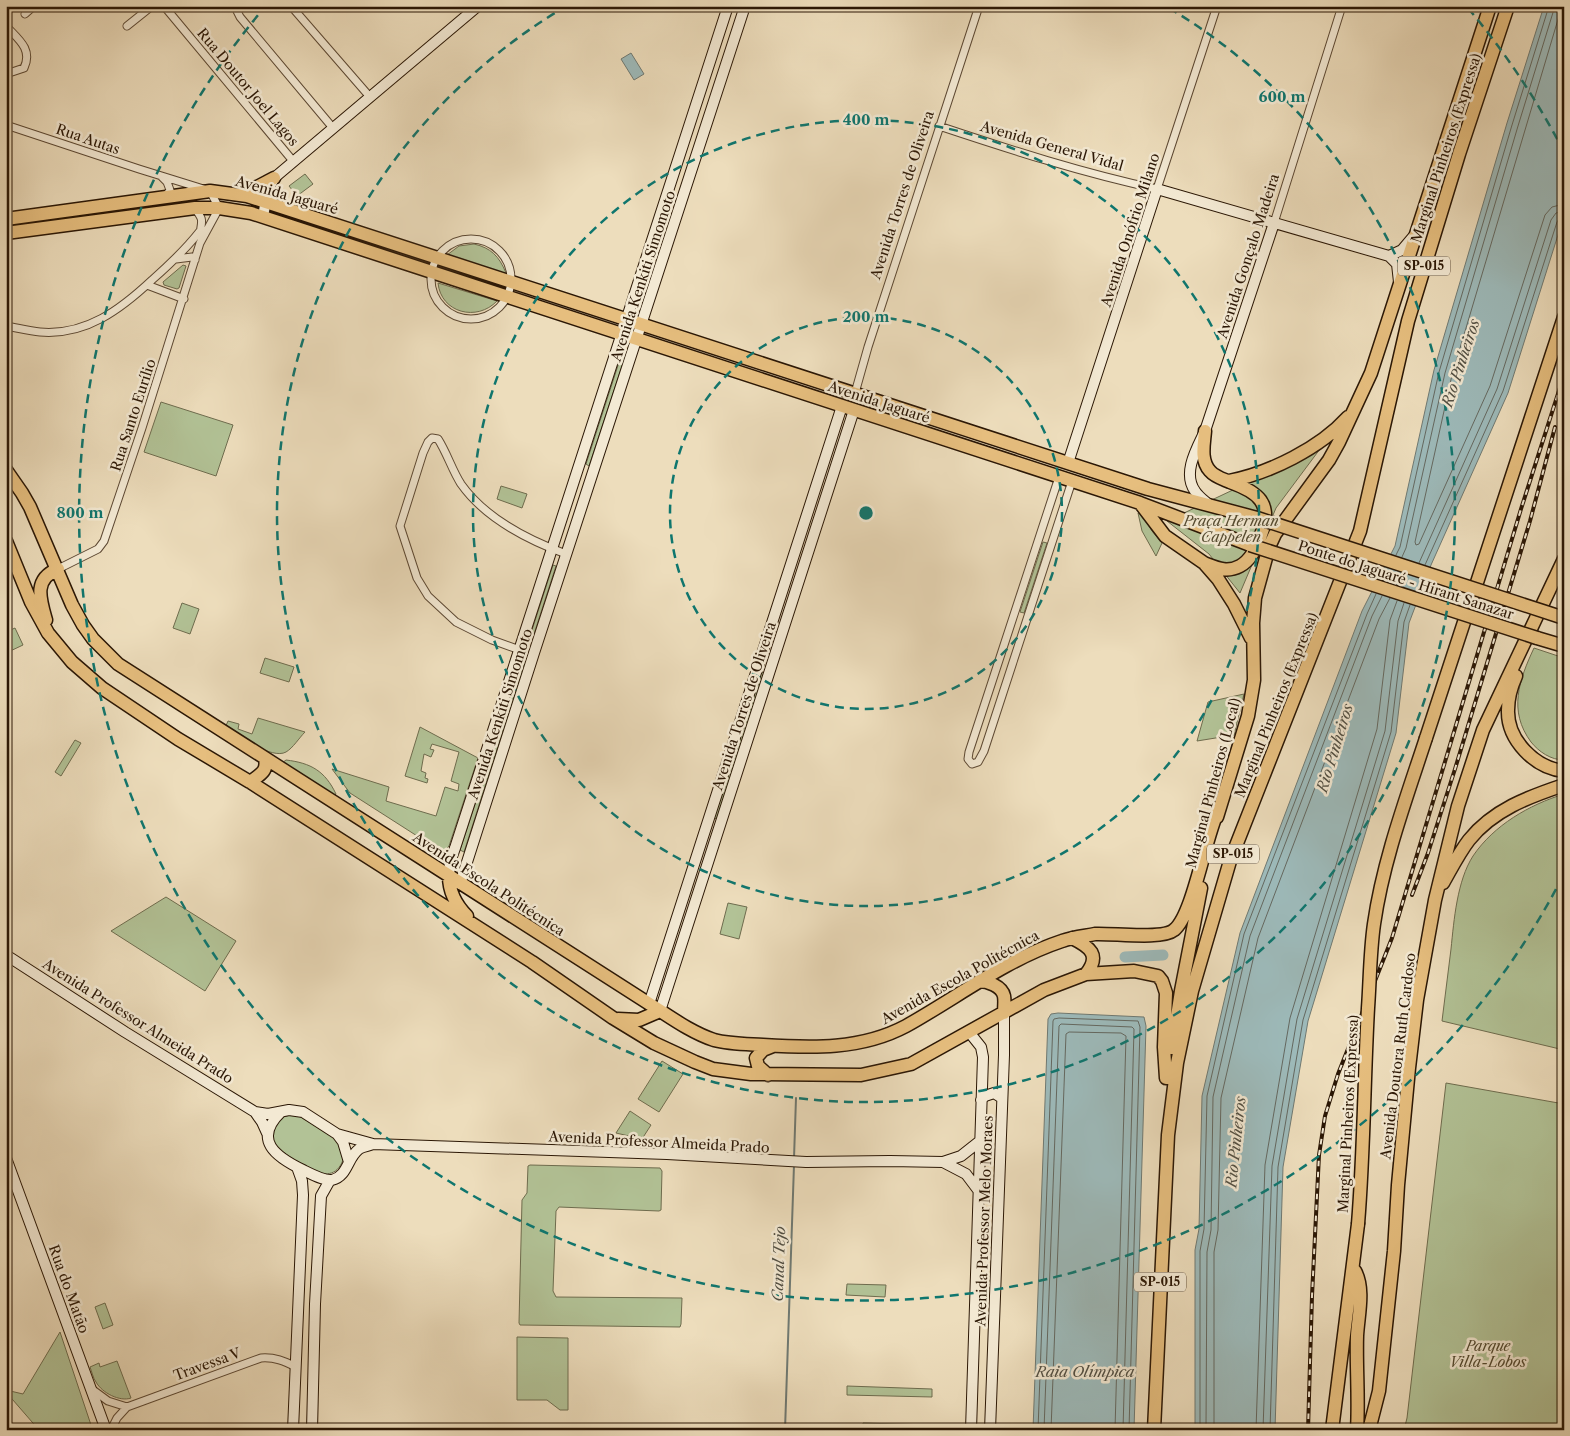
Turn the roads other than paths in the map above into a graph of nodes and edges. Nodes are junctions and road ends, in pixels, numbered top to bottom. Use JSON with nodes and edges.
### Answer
{"nodes":[{"id":1,"x":34,"y":6,"type":"edge"},
{"id":2,"x":152,"y":6,"type":"edge"},
{"id":3,"x":164,"y":6,"type":"edge"},
{"id":4,"x":238,"y":6,"type":"edge"},
{"id":5,"x":291,"y":6,"type":"edge"},
{"id":6,"x":478,"y":6,"type":"edge"},
{"id":7,"x":728,"y":6,"type":"edge"},
{"id":8,"x":746,"y":6,"type":"edge"},
{"id":9,"x":979,"y":6,"type":"edge"},
{"id":10,"x":1218,"y":6,"type":"edge"},
{"id":11,"x":1342,"y":6,"type":"edge"},
{"id":12,"x":1490,"y":6,"type":"edge"},
{"id":13,"x":1508,"y":6,"type":"edge"},
{"id":14,"x":25,"y":14,"type":"dead end"},
{"id":15,"x":6,"y":26,"type":"edge"},
{"id":16,"x":127,"y":26,"type":"dead end"},
{"id":17,"x":6,"y":74,"type":"edge"},
{"id":18,"x":370,"y":97,"type":"junction"},
{"id":19,"x":694,"y":112,"type":"junction"},
{"id":20,"x":709,"y":118,"type":"junction"},
{"id":21,"x":6,"y":124,"type":"edge"},
{"id":22,"x":939,"y":126,"type":"junction"},
{"id":23,"x":333,"y":128,"type":"junction"},
{"id":24,"x":293,"y":161,"type":"junction"},
{"id":25,"x":162,"y":177,"type":"junction"},
{"id":26,"x":274,"y":178,"type":"junction"},
{"id":27,"x":1157,"y":189,"type":"junction"},
{"id":28,"x":210,"y":192,"type":"junction"},
{"id":29,"x":242,"y":195,"type":"junction"},
{"id":30,"x":165,"y":197,"type":"junction"},
{"id":31,"x":264,"y":202,"type":"junction"},
{"id":32,"x":195,"y":208,"type":"junction"},
{"id":33,"x":219,"y":208,"type":"junction"},
{"id":34,"x":263,"y":217,"type":"junction"},
{"id":35,"x":6,"y":219,"type":"edge"},
{"id":36,"x":1274,"y":222,"type":"junction"},
{"id":37,"x":200,"y":230,"type":"junction"},
{"id":38,"x":6,"y":233,"type":"edge"},
{"id":39,"x":1416,"y":233,"type":"junction"},
{"id":40,"x":200,"y":243,"type":"junction"},
{"id":41,"x":1389,"y":256,"type":"junction"},
{"id":42,"x":437,"y":258,"type":"junction"},
{"id":43,"x":175,"y":259,"type":"junction"},
{"id":44,"x":196,"y":260,"type":"junction"},
{"id":45,"x":432,"y":272,"type":"junction"},
{"id":46,"x":512,"y":282,"type":"junction"},
{"id":47,"x":1400,"y":282,"type":"junction"},
{"id":48,"x":147,"y":285,"type":"junction"},
{"id":49,"x":508,"y":297,"type":"junction"},
{"id":50,"x":184,"y":299,"type":"junction"},
{"id":51,"x":1564,"y":317,"type":"edge"},
{"id":52,"x":627,"y":320,"type":"junction"},
{"id":53,"x":641,"y":324,"type":"junction"},
{"id":54,"x":6,"y":326,"type":"edge"},
{"id":55,"x":622,"y":335,"type":"junction"},
{"id":56,"x":636,"y":340,"type":"junction"},
{"id":57,"x":855,"y":393,"type":"junction"},
{"id":58,"x":848,"y":408,"type":"junction"},
{"id":59,"x":1354,"y":409,"type":"junction"},
{"id":60,"x":1205,"y":431,"type":"junction"},
{"id":61,"x":1068,"y":463,"type":"junction"},
{"id":62,"x":6,"y":470,"type":"edge"},
{"id":63,"x":577,"y":474,"type":"junction"},
{"id":64,"x":1059,"y":477,"type":"junction"},
{"id":65,"x":591,"y":479,"type":"junction"},
{"id":66,"x":1072,"y":481,"type":"junction"},
{"id":67,"x":1229,"y":481,"type":"junction"},
{"id":68,"x":1140,"y":503,"type":"junction"},
{"id":69,"x":1211,"y":506,"type":"junction"},
{"id":70,"x":1244,"y":514,"type":"joint"},
{"id":71,"x":1042,"y":531,"type":"junction"},
{"id":72,"x":1054,"y":535,"type":"junction"},
{"id":73,"x":6,"y":541,"type":"edge"},
{"id":74,"x":1245,"y":543,"type":"joint"},
{"id":75,"x":552,"y":549,"type":"junction"},
{"id":76,"x":566,"y":554,"type":"junction"},
{"id":77,"x":794,"y":554,"type":"junction"},
{"id":78,"x":806,"y":558,"type":"junction"},
{"id":79,"x":1564,"y":559,"type":"edge"},
{"id":80,"x":1204,"y":563,"type":"junction"},
{"id":81,"x":58,"y":569,"type":"junction"},
{"id":82,"x":777,"y":607,"type":"junction"},
{"id":83,"x":789,"y":611,"type":"junction"},
{"id":84,"x":1564,"y":618,"type":"edge"},
{"id":85,"x":1012,"y":621,"type":"junction"},
{"id":86,"x":1025,"y":625,"type":"junction"},
{"id":87,"x":1252,"y":640,"type":"junction"},
{"id":88,"x":54,"y":641,"type":"junction"},
{"id":89,"x":1564,"y":646,"type":"edge"},
{"id":90,"x":1522,"y":648,"type":"junction"},
{"id":91,"x":520,"y":650,"type":"junction"},
{"id":92,"x":761,"y":659,"type":"junction"},
{"id":93,"x":772,"y":664,"type":"junction"},
{"id":94,"x":994,"y":678,"type":"junction"},
{"id":95,"x":1007,"y":682,"type":"junction"},
{"id":96,"x":498,"y":714,"type":"junction"},
{"id":97,"x":513,"y":718,"type":"junction"},
{"id":98,"x":265,"y":759,"type":"junction"},
{"id":99,"x":1564,"y":771,"type":"edge"},
{"id":100,"x":250,"y":782,"type":"junction"},
{"id":101,"x":1564,"y":785,"type":"edge"},
{"id":102,"x":1218,"y":811,"type":"junction"},
{"id":103,"x":449,"y":876,"type":"junction"},
{"id":104,"x":460,"y":884,"type":"junction"},
{"id":105,"x":1437,"y":891,"type":"junction"},
{"id":106,"x":676,"y":922,"type":"junction"},
{"id":107,"x":688,"y":926,"type":"junction"},
{"id":108,"x":476,"y":927,"type":"junction"},
{"id":109,"x":1072,"y":938,"type":"junction"},
{"id":110,"x":6,"y":954,"type":"edge"},
{"id":111,"x":1086,"y":974,"type":"junction"},
{"id":112,"x":979,"y":981,"type":"junction"},
{"id":113,"x":655,"y":1008,"type":"junction"},
{"id":114,"x":1004,"y":1013,"type":"junction"},
{"id":115,"x":613,"y":1018,"type":"junction"},
{"id":116,"x":970,"y":1032,"type":"junction"},
{"id":117,"x":773,"y":1046,"type":"junction"},
{"id":118,"x":768,"y":1075,"type":"junction"},
{"id":119,"x":1166,"y":1078,"type":"junction"},
{"id":120,"x":1002,"y":1098,"type":"junction"},
{"id":121,"x":981,"y":1100,"type":"junction"},
{"id":122,"x":255,"y":1112,"type":"junction"},
{"id":123,"x":281,"y":1112,"type":"junction"},
{"id":124,"x":267,"y":1133,"type":"junction"},
{"id":125,"x":336,"y":1134,"type":"junction"},
{"id":126,"x":1168,"y":1135,"type":"junction"},
{"id":127,"x":980,"y":1141,"type":"junction"},
{"id":128,"x":373,"y":1144,"type":"junction"},
{"id":129,"x":6,"y":1158,"type":"edge"},
{"id":130,"x":349,"y":1162,"type":"junction"},
{"id":131,"x":943,"y":1162,"type":"junction"},
{"id":132,"x":297,"y":1167,"type":"junction"},
{"id":133,"x":330,"y":1180,"type":"junction"},
{"id":134,"x":978,"y":1190,"type":"junction"},
{"id":135,"x":1353,"y":1266,"type":"junction"},
{"id":136,"x":296,"y":1367,"type":"junction"},
{"id":137,"x":91,"y":1388,"type":"junction"},
{"id":138,"x":127,"y":1407,"type":"junction"},
{"id":139,"x":6,"y":1424,"type":"edge"},
{"id":140,"x":12,"y":1430,"type":"edge"},
{"id":141,"x":106,"y":1430,"type":"edge"},
{"id":142,"x":111,"y":1430,"type":"edge"},
{"id":143,"x":293,"y":1430,"type":"edge"},
{"id":144,"x":312,"y":1430,"type":"edge"},
{"id":145,"x":971,"y":1430,"type":"edge"},
{"id":146,"x":990,"y":1430,"type":"edge"},
{"id":147,"x":1154,"y":1430,"type":"edge"},
{"id":148,"x":1332,"y":1430,"type":"edge"},
{"id":149,"x":1357,"y":1430,"type":"edge"},
{"id":150,"x":1369,"y":1430,"type":"edge"}],
"edges":[{"from":1,"to":14,"type":"street"},
{"from":2,"to":16,"type":"street"},
{"from":3,"to":24,"type":"street","name":"Rua Doutor Joel Lagos"},
{"from":4,"to":23,"type":"street"},
{"from":5,"to":18,"type":"street"},
{"from":6,"to":18,"type":"street"},
{"from":7,"to":19,"type":"street","name":"Avenida Kenkiti Simomoto"},
{"from":8,"to":20,"type":"street","name":"Avenida Kenkiti Simomoto"},
{"from":9,"to":22,"type":"street","name":"Avenida Torres de Oliveira"},
{"from":10,"to":27,"type":"street","name":"Avenida Onófrio Milano"},
{"from":11,"to":36,"type":"street","name":"Avenida Gonçalo Madeira"},
{"from":12,"to":39,"type":"highway","name":"Marginal Pinheiros (Local)"},
{"from":13,"to":126,"type":"highway","name":"Marginal Pinheiros (Expressa)","number":"SP-015"},
{"from":15,"to":17,"type":"street"},
{"from":18,"to":23,"type":"street"},
{"from":19,"to":20,"type":"street"},
{"from":19,"to":52,"type":"street","name":"Avenida Kenkiti Simomoto"},
{"from":20,"to":53,"type":"street","name":"Avenida Kenkiti Simomoto"},
{"from":21,"to":25,"type":"street","name":"Rua Autas"},
{"from":22,"to":27,"type":"street","name":"Avenida General Vidal"},
{"from":22,"to":57,"type":"street","name":"Avenida Torres de Oliveira"},
{"from":23,"to":24,"type":"street"},
{"from":24,"to":26,"type":"street"},
{"from":25,"to":28,"type":"street","name":"Rua Autas"},
{"from":25,"to":30,"type":"street"},
{"from":26,"to":29,"type":"highway"},
{"from":26,"to":31,"type":"street"},
{"from":27,"to":36,"type":"street","name":"Avenida General Vidal"},
{"from":27,"to":61,"type":"street","name":"Avenida Onófrio Milano"},
{"from":28,"to":29,"type":"highway","name":"Avenida Jaguaré"},
{"from":28,"to":30,"type":"highway","name":"Avenida Jaguaré"},
{"from":28,"to":33,"type":"street"},
{"from":29,"to":31,"type":"highway","name":"Avenida Jaguaré"},
{"from":30,"to":35,"type":"highway","name":"Avenida Jaguaré"},
{"from":31,"to":34,"type":"street"},
{"from":31,"to":42,"type":"highway","name":"Avenida Jaguaré"},
{"from":32,"to":33,"type":"highway","name":"Avenida Jaguaré"},
{"from":32,"to":37,"type":"street","name":"Rua Santo Eurílio"},
{"from":32,"to":38,"type":"highway","name":"Avenida Jaguaré"},
{"from":33,"to":34,"type":"highway","name":"Avenida Jaguaré"},
{"from":33,"to":40,"type":"street","name":"Rua Santo Eurílio"},
{"from":34,"to":45,"type":"highway","name":"Avenida Jaguaré"},
{"from":36,"to":41,"type":"street","name":"Avenida General Vidal"},
{"from":36,"to":60,"type":"street","name":"Avenida Gonçalo Madeira"},
{"from":37,"to":40,"type":"street","name":"Rua Santo Eurílio"},
{"from":37,"to":43,"type":"street"},
{"from":39,"to":41,"type":"street"},
{"from":39,"to":47,"type":"highway","name":"Marginal Pinheiros (Local)"},
{"from":40,"to":44,"type":"street","name":"Rua Santo Eurílio"},
{"from":41,"to":47,"type":"street"},
{"from":42,"to":45,"type":"street"},
{"from":42,"to":46,"type":"highway","name":"Avenida Jaguaré"},
{"from":42,"to":46,"type":"street"},
{"from":43,"to":44,"type":"street"},
{"from":43,"to":48,"type":"street"},
{"from":44,"to":50,"type":"street","name":"Rua Santo Eurílio"},
{"from":45,"to":49,"type":"highway","name":"Avenida Jaguaré"},
{"from":45,"to":49,"type":"street"},
{"from":46,"to":49,"type":"street"},
{"from":46,"to":52,"type":"highway","name":"Avenida Jaguaré"},
{"from":47,"to":59,"type":"highway","name":"Marginal Pinheiros (Local)"},
{"from":48,"to":50,"type":"street"},
{"from":48,"to":54,"type":"street"},
{"from":49,"to":55,"type":"highway","name":"Avenida Jaguaré"},
{"from":50,"to":81,"type":"street","name":"Rua Santo Eurílio"},
{"from":51,"to":135,"type":"highway","name":"Marginal Pinheiros (Expressa)","bridge":true},
{"from":52,"to":53,"type":"highway","name":"Avenida Jaguaré"},
{"from":52,"to":55,"type":"street","name":"Avenida Kenkiti Simomoto"},
{"from":53,"to":56,"type":"street","name":"Avenida Kenkiti Simomoto"},
{"from":53,"to":57,"type":"highway","name":"Avenida Jaguaré"},
{"from":55,"to":56,"type":"highway","name":"Avenida Jaguaré"},
{"from":55,"to":63,"type":"street","name":"Avenida Kenkiti Simomoto"},
{"from":56,"to":58,"type":"highway","name":"Avenida Jaguaré"},
{"from":56,"to":65,"type":"street","name":"Avenida Kenkiti Simomoto"},
{"from":57,"to":61,"type":"highway","name":"Avenida Jaguaré"},
{"from":58,"to":64,"type":"highway","name":"Avenida Jaguaré"},
{"from":58,"to":77,"type":"street","name":"Avenida Torres de Oliveira"},
{"from":58,"to":78,"type":"street","name":"Avenida Torres de Oliveira"},
{"from":59,"to":67,"type":"highway"},
{"from":59,"to":87,"type":"highway","name":"Marginal Pinheiros (Local)"},
{"from":60,"to":67,"type":"highway"},
{"from":60,"to":69,"type":"street","name":"Avenida Gonçalo Madeira"},
{"from":61,"to":69,"type":"highway","name":"Avenida Jaguaré"},
{"from":62,"to":81,"type":"highway","name":"Avenida Escola Politécnica"},
{"from":63,"to":65,"type":"street"},
{"from":63,"to":75,"type":"street","name":"Avenida Kenkiti Simomoto"},
{"from":64,"to":66,"type":"highway","name":"Avenida Jaguaré"},
{"from":64,"to":71,"type":"street"},
{"from":65,"to":76,"type":"street","name":"Avenida Kenkiti Simomoto"},
{"from":66,"to":68,"type":"highway","name":"Avenida Jaguaré"},
{"from":66,"to":72,"type":"street"},
{"from":67,"to":80,"type":"highway"},
{"from":68,"to":74,"type":"highway","name":"Avenida Jaguaré"},
{"from":68,"to":80,"type":"highway"},
{"from":69,"to":70,"type":"highway","name":"Avenida Jaguaré"},
{"from":70,"to":84,"type":"highway","name":"Ponte do Jaguaré - Hirant Sanazar","bridge":true},
{"from":71,"to":72,"type":"street"},
{"from":71,"to":85,"type":"street"},
{"from":72,"to":86,"type":"street"},
{"from":73,"to":88,"type":"highway"},
{"from":74,"to":89,"type":"highway","name":"Ponte do Jaguaré - Hirant Sanazar","bridge":true},
{"from":75,"to":76,"type":"street"},
{"from":75,"to":91,"type":"street","name":"Avenida Kenkiti Simomoto"},
{"from":75,"to":91,"type":"street"},
{"from":76,"to":97,"type":"street","name":"Avenida Kenkiti Simomoto"},
{"from":77,"to":78,"type":"street"},
{"from":77,"to":82,"type":"street","name":"Avenida Torres de Oliveira"},
{"from":78,"to":83,"type":"street","name":"Avenida Torres de Oliveira"},
{"from":79,"to":90,"type":"highway","name":"Avenida Doutora Ruth Cardoso"},
{"from":80,"to":87,"type":"highway"},
{"from":81,"to":88,"type":"highway"},
{"from":81,"to":98,"type":"highway","name":"Avenida Escola Politécnica"},
{"from":82,"to":83,"type":"street"},
{"from":82,"to":92,"type":"street","name":"Avenida Torres de Oliveira"},
{"from":83,"to":93,"type":"street","name":"Avenida Torres de Oliveira"},
{"from":85,"to":86,"type":"street"},
{"from":85,"to":94,"type":"street"},
{"from":86,"to":95,"type":"street"},
{"from":87,"to":102,"type":"highway","name":"Marginal Pinheiros (Local)"},
{"from":88,"to":100,"type":"highway"},
{"from":90,"to":99,"type":"highway"},
{"from":90,"to":105,"type":"highway","name":"Avenida Doutora Ruth Cardoso"},
{"from":91,"to":96,"type":"street","name":"Avenida Kenkiti Simomoto"},
{"from":92,"to":93,"type":"street"},
{"from":92,"to":106,"type":"street","name":"Avenida Torres de Oliveira"},
{"from":93,"to":107,"type":"street","name":"Avenida Torres de Oliveira"},
{"from":94,"to":95,"type":"street"},
{"from":94,"to":95,"type":"street"},
{"from":96,"to":97,"type":"street"},
{"from":96,"to":103,"type":"street","name":"Avenida Kenkiti Simomoto"},
{"from":97,"to":104,"type":"street","name":"Avenida Kenkiti Simomoto"},
{"from":98,"to":100,"type":"highway"},
{"from":98,"to":103,"type":"highway","name":"Avenida Escola Politécnica"},
{"from":100,"to":108,"type":"highway"},
{"from":101,"to":105,"type":"highway"},
{"from":102,"to":109,"type":"highway","name":"Avenida Escola Politécnica"},
{"from":102,"to":119,"type":"highway","name":"Marginal Pinheiros (Local)"},
{"from":103,"to":104,"type":"highway","name":"Avenida Escola Politécnica"},
{"from":103,"to":108,"type":"highway"},
{"from":104,"to":113,"type":"highway","name":"Avenida Escola Politécnica"},
{"from":105,"to":150,"type":"highway","name":"Avenida Doutora Ruth Cardoso"},
{"from":106,"to":107,"type":"street"},
{"from":106,"to":113,"type":"street","name":"Avenida Torres de Oliveira"},
{"from":107,"to":113,"type":"street","name":"Avenida Torres de Oliveira"},
{"from":108,"to":115,"type":"highway"},
{"from":109,"to":111,"type":"highway"},
{"from":109,"to":112,"type":"highway","name":"Avenida Escola Politécnica"},
{"from":110,"to":122,"type":"street","name":"Avenida Professor Almeida Prado"},
{"from":111,"to":114,"type":"highway"},
{"from":111,"to":119,"type":"highway"},
{"from":112,"to":114,"type":"highway"},
{"from":112,"to":117,"type":"highway","name":"Avenida Escola Politécnica"},
{"from":113,"to":115,"type":"highway"},
{"from":113,"to":117,"type":"highway","name":"Avenida Escola Politécnica"},
{"from":114,"to":116,"type":"highway"},
{"from":114,"to":120,"type":"street","name":"Avenida Professor Melo Moraes"},
{"from":115,"to":118,"type":"highway"},
{"from":116,"to":118,"type":"highway"},
{"from":116,"to":121,"type":"street","name":"Avenida Professor Melo Moraes"},
{"from":117,"to":118,"type":"highway"},
{"from":119,"to":126,"type":"highway","name":"Marginal Pinheiros (Local)"},
{"from":120,"to":121,"type":"street"},
{"from":120,"to":146,"type":"street","name":"Avenida Professor Melo Moraes"},
{"from":121,"to":127,"type":"street","name":"Avenida Professor Melo Moraes"},
{"from":122,"to":123,"type":"street"},
{"from":122,"to":124,"type":"street","name":"Avenida Professor Almeida Prado"},
{"from":123,"to":124,"type":"street"},
{"from":123,"to":125,"type":"street"},
{"from":124,"to":132,"type":"street"},
{"from":125,"to":128,"type":"street","name":"Avenida Professor Almeida Prado"},
{"from":125,"to":130,"type":"street"},
{"from":126,"to":147,"type":"highway","name":"Marginal Pinheiros (Expressa)","number":"SP-015"},
{"from":127,"to":131,"type":"street","name":"Avenida Professor Almeida Prado"},
{"from":127,"to":134,"type":"street","name":"Avenida Professor Melo Moraes"},
{"from":128,"to":130,"type":"street"},
{"from":128,"to":131,"type":"street","name":"Avenida Professor Almeida Prado"},
{"from":129,"to":137,"type":"street","name":"Rua do Matão"},
{"from":130,"to":133,"type":"street"},
{"from":131,"to":134,"type":"street","name":"Avenida Professor Almeida Prado"},
{"from":132,"to":133,"type":"street"},
{"from":132,"to":136,"type":"street"},
{"from":133,"to":144,"type":"street"},
{"from":134,"to":145,"type":"street","name":"Avenida Professor Melo Moraes"},
{"from":135,"to":148,"type":"highway","name":"Marginal Pinheiros (Expressa)"},
{"from":135,"to":149,"type":"highway"},
{"from":136,"to":138,"type":"street","name":"Travessa V"},
{"from":136,"to":143,"type":"street"},
{"from":137,"to":138,"type":"street"},
{"from":137,"to":141,"type":"street","name":"Rua do Matão"},
{"from":138,"to":142,"type":"street"},
{"from":139,"to":140,"type":"street"}]}
